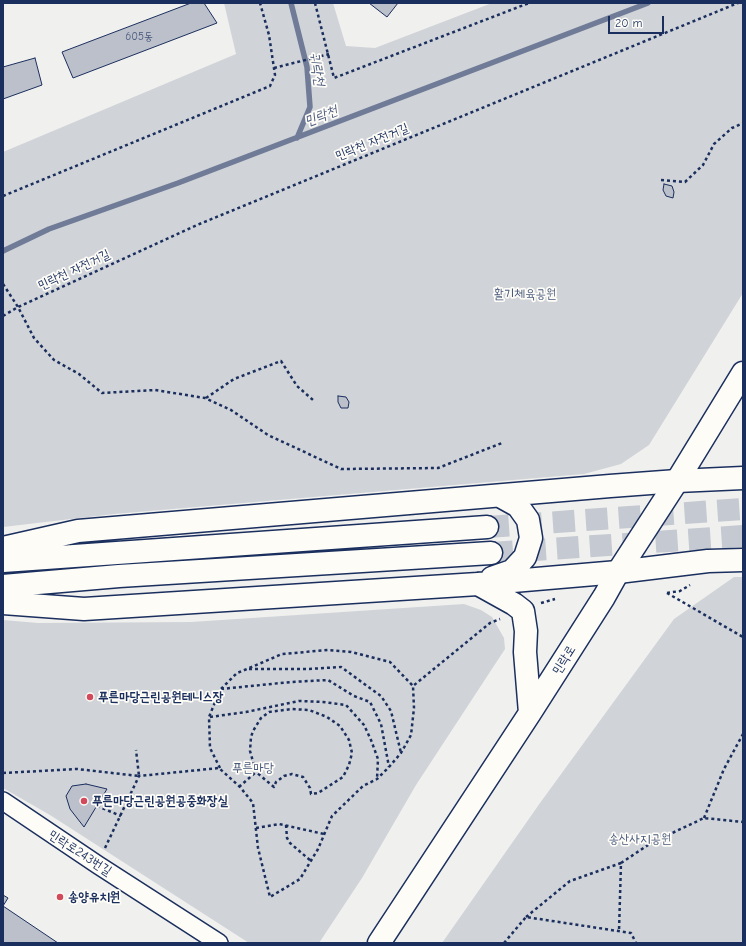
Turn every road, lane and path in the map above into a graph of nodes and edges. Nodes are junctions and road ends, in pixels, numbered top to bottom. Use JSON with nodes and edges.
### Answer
{"nodes":[{"id":1,"x":260,"y":3,"type":"edge"},
{"id":2,"x":315,"y":3,"type":"edge"},
{"id":3,"x":529,"y":3,"type":"edge"},
{"id":4,"x":738,"y":3,"type":"edge"},
{"id":5,"x":329,"y":54,"type":"junction"},
{"id":6,"x":274,"y":68,"type":"junction"},
{"id":7,"x":743,"y":123,"type":"edge"},
{"id":8,"x":661,"y":180,"type":"dead end"},
{"id":9,"x":3,"y":196,"type":"edge"},
{"id":10,"x":3,"y":284,"type":"edge"},
{"id":11,"x":18,"y":307,"type":"junction"},
{"id":12,"x":3,"y":316,"type":"edge"},
{"id":13,"x":743,"y":373,"type":"edge"},
{"id":14,"x":205,"y":398,"type":"junction"},
{"id":15,"x":313,"y":400,"type":"dead end"},
{"id":16,"x":502,"y":443,"type":"dead end"},
{"id":17,"x":743,"y":478,"type":"edge"},
{"id":18,"x":677,"y":481,"type":"junction"},
{"id":19,"x":500,"y":496,"type":"junction"},
{"id":20,"x":487,"y":527,"type":"tunnel mouth"},
{"id":21,"x":3,"y":548,"type":"edge"},
{"id":22,"x":491,"y":553,"type":"tunnel mouth"},
{"id":23,"x":743,"y":560,"type":"edge"},
{"id":24,"x":3,"y":561,"type":"edge"},
{"id":25,"x":618,"y":572,"type":"junction"},
{"id":26,"x":478,"y":584,"type":"junction"},
{"id":27,"x":3,"y":586,"type":"edge"},
{"id":28,"x":667,"y":593,"type":"dead end"},
{"id":29,"x":558,"y":599,"type":"dead end"},
{"id":30,"x":3,"y":603,"type":"edge"},
{"id":31,"x":537,"y":604,"type":"dead end"},
{"id":32,"x":501,"y":618,"type":"dead end"},
{"id":33,"x":743,"y":637,"type":"edge"},
{"id":34,"x":247,"y":669,"type":"junction"},
{"id":35,"x":413,"y":686,"type":"junction"},
{"id":36,"x":220,"y":690,"type":"junction"},
{"id":37,"x":530,"y":713,"type":"junction"},
{"id":38,"x":210,"y":717,"type":"junction"},
{"id":39,"x":743,"y":734,"type":"edge"},
{"id":40,"x":136,"y":750,"type":"dead end"},
{"id":41,"x":401,"y":753,"type":"junction"},
{"id":42,"x":389,"y":767,"type":"junction"},
{"id":43,"x":219,"y":768,"type":"junction"},
{"id":44,"x":256,"y":772,"type":"junction"},
{"id":45,"x":3,"y":773,"type":"edge"},
{"id":46,"x":139,"y":776,"type":"junction"},
{"id":47,"x":377,"y":779,"type":"junction"},
{"id":48,"x":240,"y":787,"type":"junction"},
{"id":49,"x":3,"y":801,"type":"edge"},
{"id":50,"x":97,"y":806,"type":"dead end"},
{"id":51,"x":120,"y":816,"type":"junction"},
{"id":52,"x":704,"y":818,"type":"junction"},
{"id":53,"x":743,"y":822,"type":"edge"},
{"id":54,"x":286,"y":825,"type":"junction"},
{"id":55,"x":256,"y":828,"type":"junction"},
{"id":56,"x":324,"y":834,"type":"junction"},
{"id":57,"x":103,"y":854,"type":"dead end"},
{"id":58,"x":311,"y":861,"type":"junction"},
{"id":59,"x":621,"y":862,"type":"junction"},
{"id":60,"x":526,"y":917,"type":"junction"},
{"id":61,"x":619,"y":931,"type":"junction"},
{"id":62,"x":219,"y":943,"type":"edge"},
{"id":63,"x":379,"y":943,"type":"edge"},
{"id":64,"x":504,"y":943,"type":"edge"},
{"id":65,"x":636,"y":943,"type":"edge"}],
"edges":[{"from":1,"to":6,"type":"path"},
{"from":2,"to":5,"type":"path"},
{"from":3,"to":5,"type":"path"},
{"from":4,"to":11,"type":"path","name":"민락천 자전거길"},
{"from":5,"to":6,"type":"path"},
{"from":6,"to":9,"type":"path"},
{"from":7,"to":8,"type":"path"},
{"from":10,"to":11,"type":"path"},
{"from":11,"to":12,"type":"path","name":"민락천 자전거길"},
{"from":11,"to":14,"type":"path"},
{"from":13,"to":18,"type":"main road","name":"민락로"},
{"from":14,"to":15,"type":"path"},
{"from":14,"to":16,"type":"path"},
{"from":17,"to":18,"type":"main road"},
{"from":18,"to":19,"type":"main road"},
{"from":18,"to":25,"type":"main road","name":"민락로"},
{"from":19,"to":21,"type":"main road"},
{"from":19,"to":26,"type":"main road"},
{"from":20,"to":24,"type":"main road"},
{"from":22,"to":27,"type":"main road"},
{"from":23,"to":25,"type":"main road"},
{"from":25,"to":26,"type":"main road"},
{"from":25,"to":37,"type":"main road","name":"민락로"},
{"from":26,"to":30,"type":"main road"},
{"from":26,"to":37,"type":"main road"},
{"from":28,"to":33,"type":"path"},
{"from":29,"to":31,"type":"path"},
{"from":32,"to":35,"type":"path"},
{"from":34,"to":35,"type":"path"},
{"from":34,"to":36,"type":"path"},
{"from":34,"to":41,"type":"path"},
{"from":35,"to":41,"type":"path"},
{"from":36,"to":38,"type":"path"},
{"from":36,"to":42,"type":"path"},
{"from":37,"to":63,"type":"main road","name":"민락로"},
{"from":38,"to":43,"type":"path"},
{"from":38,"to":47,"type":"path"},
{"from":39,"to":52,"type":"path"},
{"from":40,"to":46,"type":"path"},
{"from":41,"to":42,"type":"path"},
{"from":42,"to":47,"type":"path"},
{"from":43,"to":46,"type":"path"},
{"from":43,"to":48,"type":"path"},
{"from":44,"to":44,"type":"path"},
{"from":44,"to":48,"type":"path"},
{"from":45,"to":46,"type":"path"},
{"from":46,"to":51,"type":"path"},
{"from":47,"to":56,"type":"path"},
{"from":48,"to":55,"type":"path"},
{"from":49,"to":62,"type":"street","name":"민락로243번길"},
{"from":50,"to":51,"type":"path"},
{"from":51,"to":57,"type":"path"},
{"from":52,"to":53,"type":"path"},
{"from":52,"to":59,"type":"path"},
{"from":54,"to":55,"type":"path"},
{"from":54,"to":56,"type":"path"},
{"from":54,"to":58,"type":"path"},
{"from":55,"to":58,"type":"path"},
{"from":56,"to":58,"type":"path"},
{"from":59,"to":60,"type":"path"},
{"from":59,"to":61,"type":"path"},
{"from":60,"to":61,"type":"path"},
{"from":60,"to":64,"type":"path"},
{"from":61,"to":65,"type":"path"}]}
